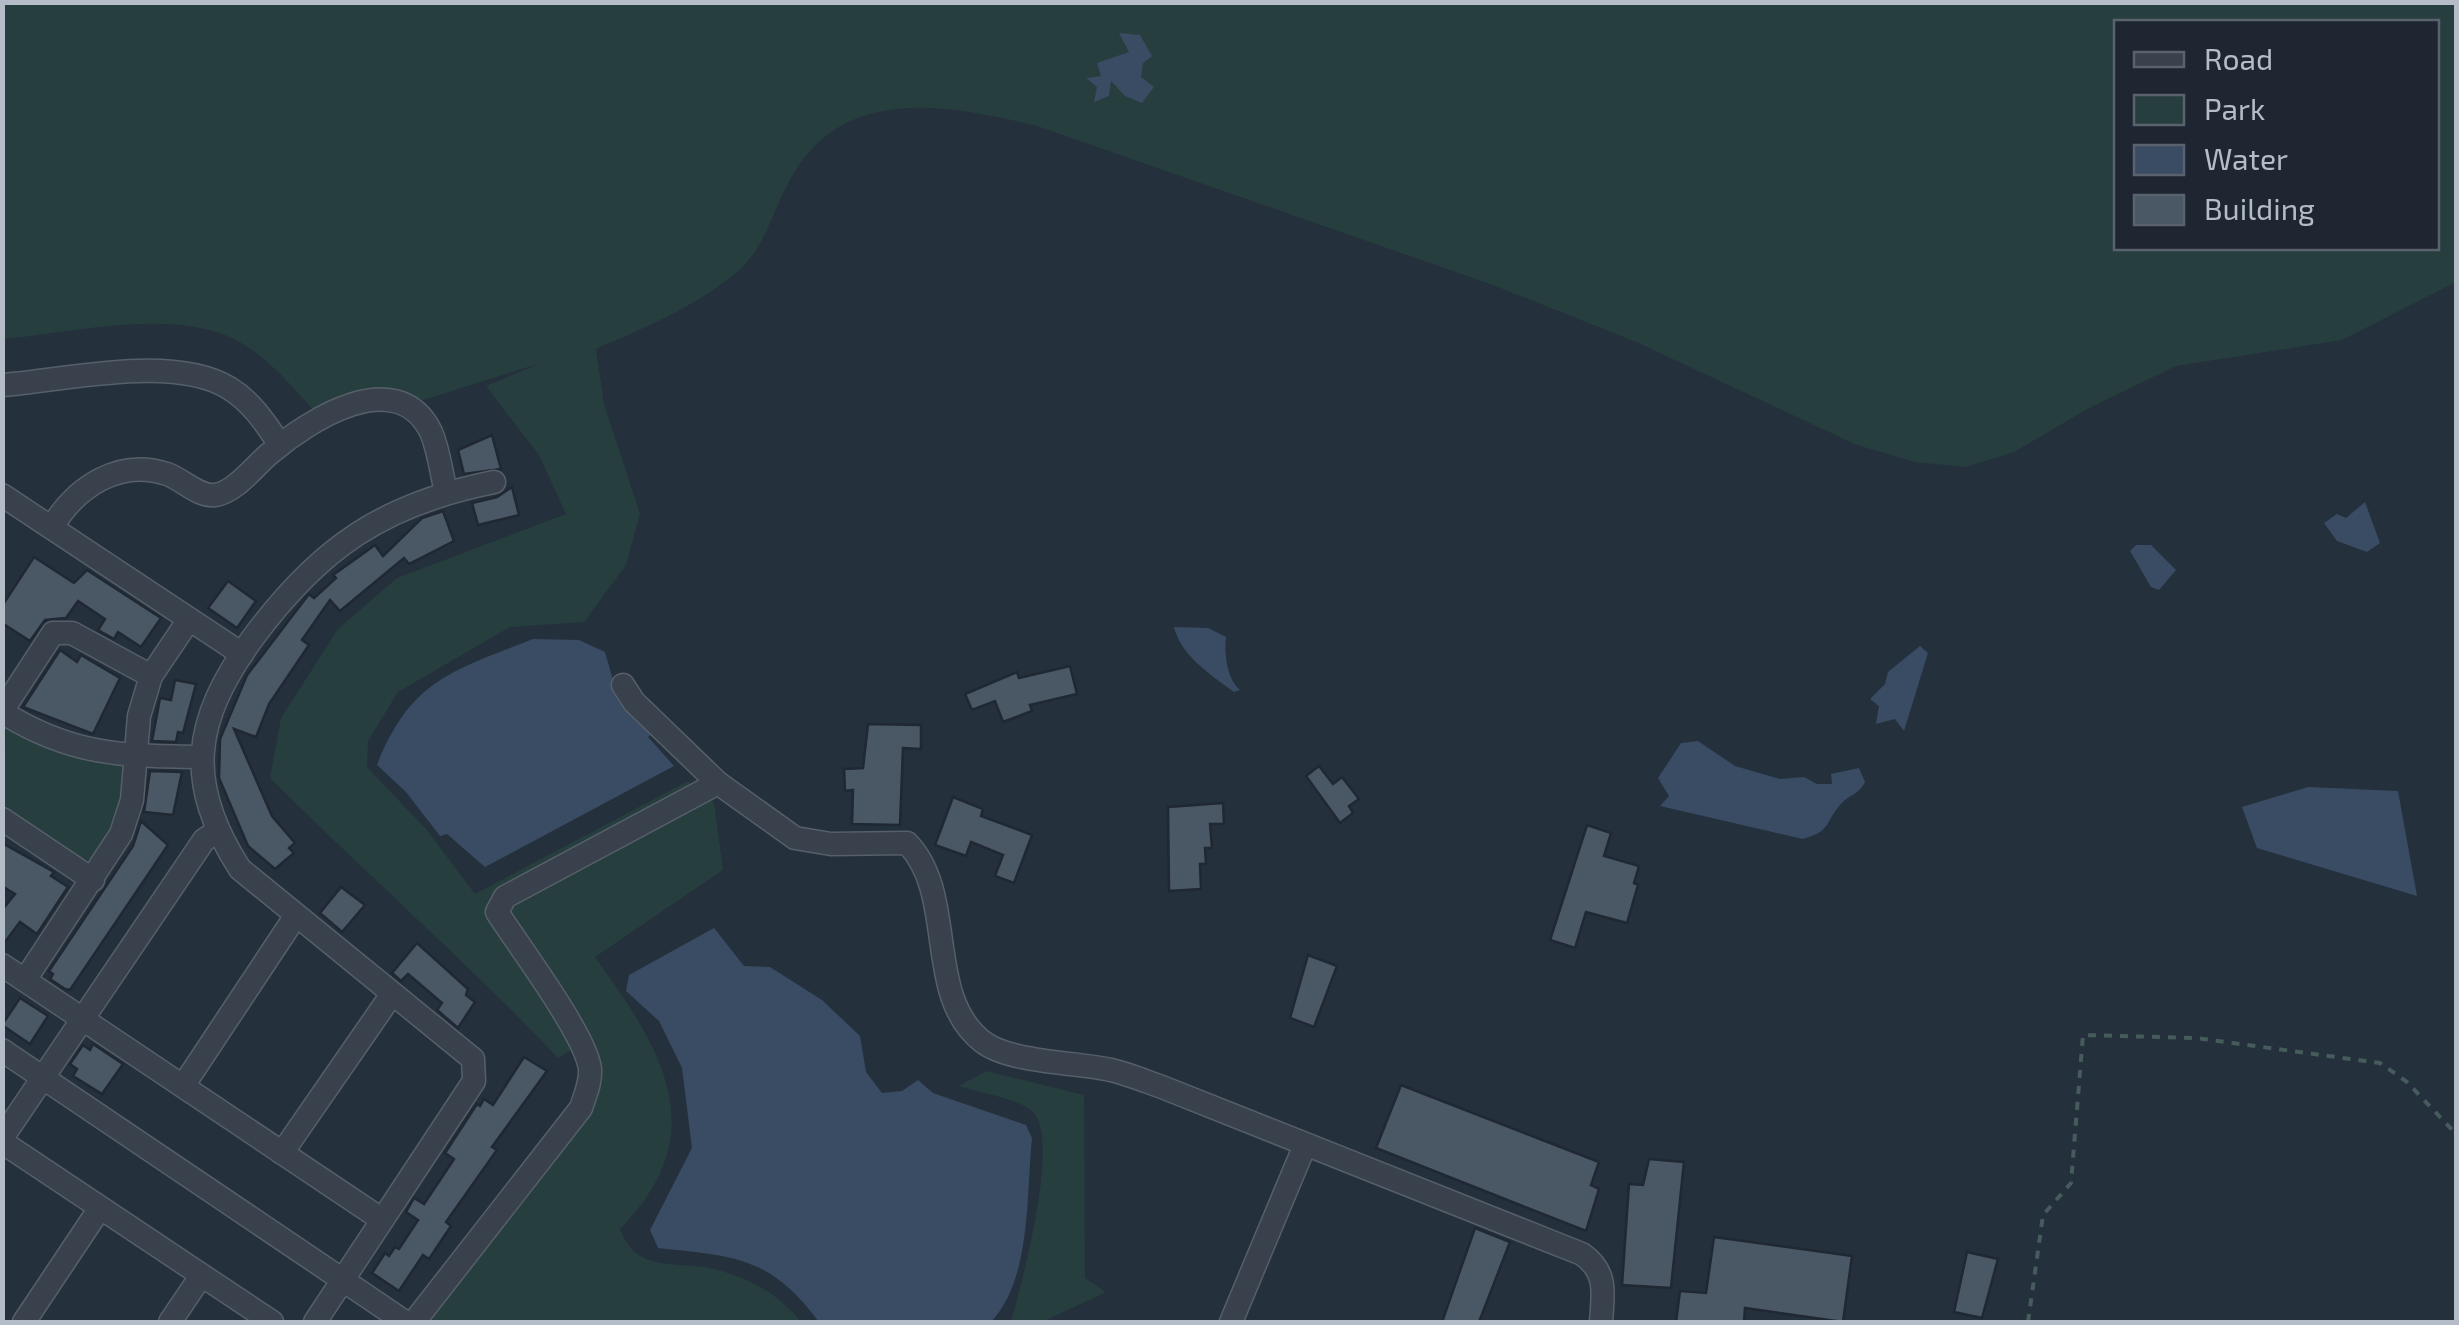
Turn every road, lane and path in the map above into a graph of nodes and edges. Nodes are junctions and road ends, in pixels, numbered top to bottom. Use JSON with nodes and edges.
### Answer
{"nodes":[{"id":1,"x":2,"y":385,"type":"edge"},
{"id":2,"x":280,"y":445,"type":"junction"},
{"id":3,"x":494,"y":482,"type":"dead end"},
{"id":4,"x":446,"y":491,"type":"junction"},
{"id":5,"x":2,"y":495,"type":"edge"},
{"id":6,"x":52,"y":526,"type":"junction"},
{"id":7,"x":188,"y":621,"type":"junction"},
{"id":8,"x":242,"y":654,"type":"junction"},
{"id":9,"x":152,"y":676,"type":"junction"},
{"id":10,"x":623,"y":685,"type":"dead end"},
{"id":11,"x":2,"y":712,"type":"edge"},
{"id":12,"x":136,"y":756,"type":"junction"},
{"id":13,"x":200,"y":758,"type":"junction"},
{"id":14,"x":718,"y":783,"type":"junction"},
{"id":15,"x":2,"y":819,"type":"edge"},
{"id":16,"x":216,"y":832,"type":"junction"},
{"id":17,"x":93,"y":880,"type":"junction"},
{"id":18,"x":295,"y":917,"type":"junction"},
{"id":19,"x":2,"y":965,"type":"edge"},
{"id":20,"x":25,"y":980,"type":"junction"},
{"id":21,"x":392,"y":994,"type":"junction"},
{"id":22,"x":81,"y":1018,"type":"junction"},
{"id":23,"x":2,"y":1050,"type":"edge"},
{"id":24,"x":43,"y":1077,"type":"junction"},
{"id":25,"x":183,"y":1086,"type":"junction"},
{"id":26,"x":2456,"y":1134,"type":"edge"},
{"id":27,"x":2,"y":1140,"type":"edge"},
{"id":28,"x":1305,"y":1145,"type":"junction"},
{"id":29,"x":282,"y":1153,"type":"junction"},
{"id":30,"x":100,"y":1208,"type":"junction"},
{"id":31,"x":380,"y":1219,"type":"junction"},
{"id":32,"x":201,"y":1276,"type":"junction"},
{"id":33,"x":342,"y":1280,"type":"junction"},
{"id":34,"x":24,"y":1322,"type":"edge"},
{"id":35,"x":170,"y":1322,"type":"edge"},
{"id":36,"x":272,"y":1322,"type":"edge"},
{"id":37,"x":314,"y":1322,"type":"edge"},
{"id":38,"x":405,"y":1322,"type":"edge"},
{"id":39,"x":414,"y":1322,"type":"edge"},
{"id":40,"x":1231,"y":1322,"type":"edge"},
{"id":41,"x":1601,"y":1322,"type":"edge"},
{"id":42,"x":2028,"y":1322,"type":"edge"}],
"edges":[{"from":1,"to":2,"type":"street"},
{"from":2,"to":4,"type":"street"},
{"from":2,"to":6,"type":"street"},
{"from":3,"to":4,"type":"street"},
{"from":4,"to":8,"type":"street"},
{"from":5,"to":6,"type":"street"},
{"from":6,"to":7,"type":"street"},
{"from":7,"to":8,"type":"street"},
{"from":7,"to":9,"type":"street"},
{"from":8,"to":13,"type":"street"},
{"from":9,"to":11,"type":"street"},
{"from":9,"to":12,"type":"street"},
{"from":10,"to":14,"type":"street"},
{"from":11,"to":12,"type":"street"},
{"from":12,"to":13,"type":"street"},
{"from":12,"to":17,"type":"street"},
{"from":13,"to":16,"type":"street"},
{"from":14,"to":28,"type":"street"},
{"from":14,"to":39,"type":"street"},
{"from":15,"to":17,"type":"street"},
{"from":16,"to":18,"type":"street"},
{"from":16,"to":22,"type":"street"},
{"from":17,"to":20,"type":"street"},
{"from":18,"to":21,"type":"street"},
{"from":18,"to":25,"type":"street"},
{"from":19,"to":20,"type":"street"},
{"from":20,"to":22,"type":"street"},
{"from":21,"to":29,"type":"street"},
{"from":21,"to":31,"type":"street"},
{"from":22,"to":24,"type":"street"},
{"from":22,"to":25,"type":"street"},
{"from":23,"to":24,"type":"street"},
{"from":24,"to":27,"type":"street"},
{"from":24,"to":33,"type":"street"},
{"from":25,"to":29,"type":"street"},
{"from":26,"to":42,"type":"path"},
{"from":27,"to":30,"type":"street"},
{"from":28,"to":40,"type":"street"},
{"from":28,"to":41,"type":"street"},
{"from":29,"to":31,"type":"street"},
{"from":30,"to":32,"type":"street"},
{"from":30,"to":34,"type":"street"},
{"from":31,"to":33,"type":"street"},
{"from":32,"to":35,"type":"street"},
{"from":32,"to":36,"type":"street"},
{"from":33,"to":37,"type":"street"},
{"from":33,"to":38,"type":"street"}]}
